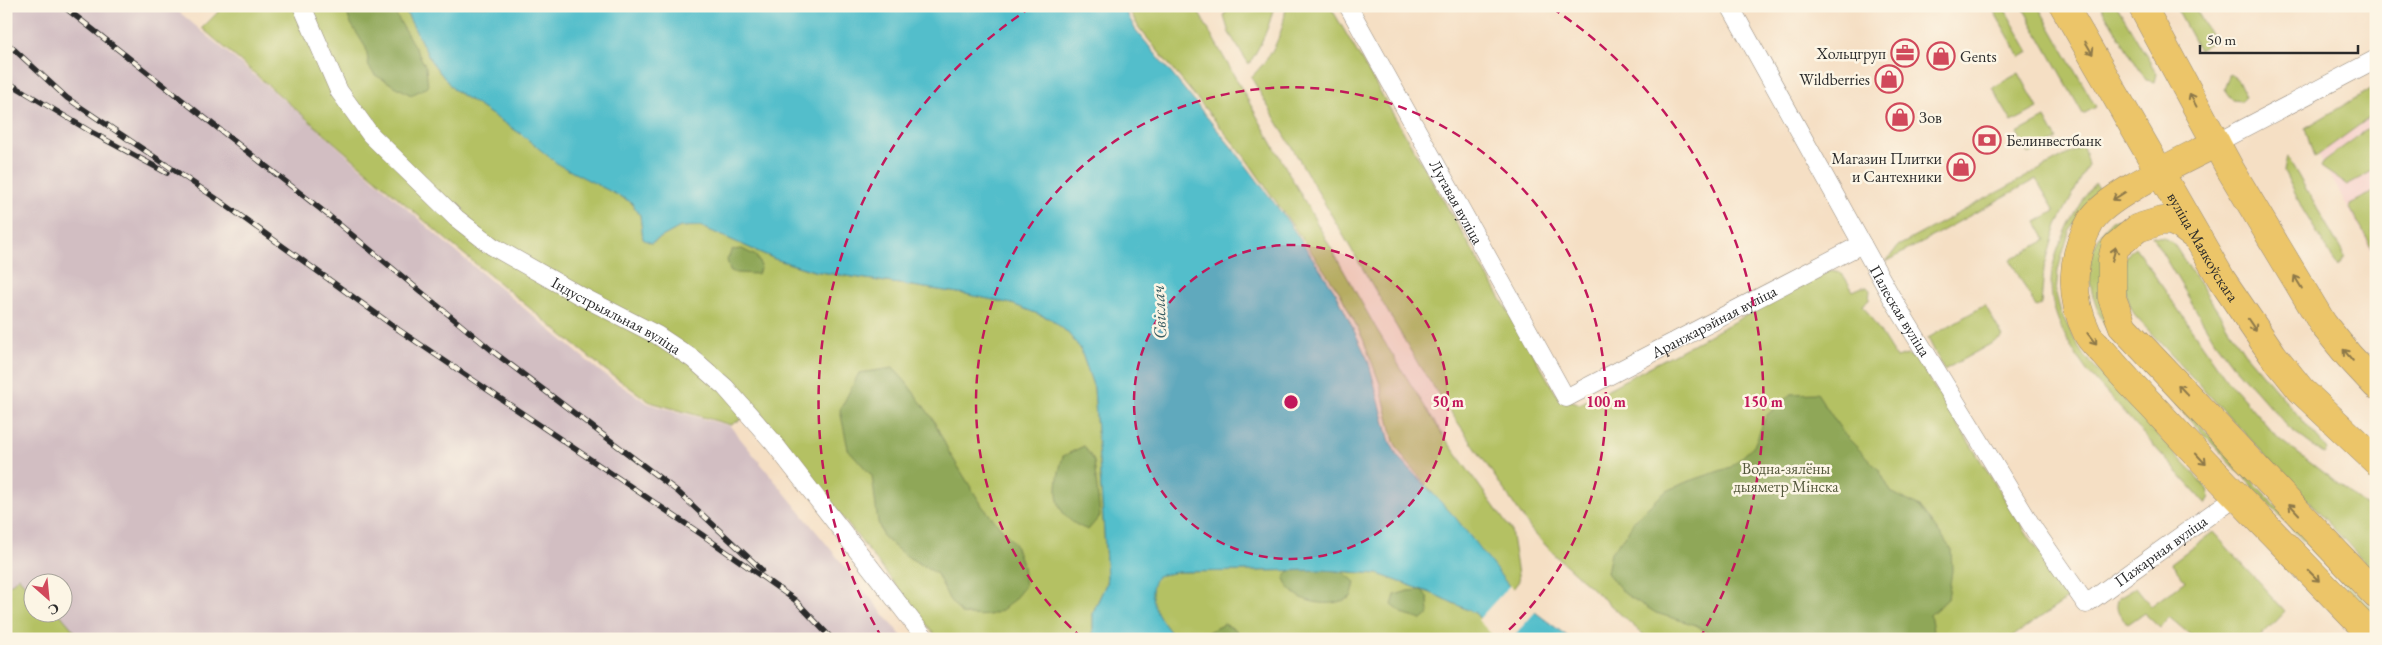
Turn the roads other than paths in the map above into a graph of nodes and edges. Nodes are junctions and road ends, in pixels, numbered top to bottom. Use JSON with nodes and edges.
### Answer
{"nodes":[{"id":1,"x":302,"y":6,"type":"edge"},
{"id":2,"x":1348,"y":6,"type":"edge"},
{"id":3,"x":1730,"y":6,"type":"edge"},
{"id":4,"x":2064,"y":6,"type":"edge"},
{"id":5,"x":2142,"y":6,"type":"edge"},
{"id":6,"x":2376,"y":59,"type":"edge"},
{"id":7,"x":2216,"y":143,"type":"junction"},
{"id":8,"x":2161,"y":172,"type":"junction"},
{"id":9,"x":2198,"y":239,"type":"junction"},
{"id":10,"x":1862,"y":244,"type":"junction"},
{"id":11,"x":2376,"y":384,"type":"edge"},
{"id":12,"x":1566,"y":398,"type":"joint"},
{"id":13,"x":2376,"y":461,"type":"edge"},
{"id":14,"x":2235,"y":497,"type":"junction"},
{"id":15,"x":2376,"y":595,"type":"edge"},
{"id":16,"x":2086,"y":604,"type":"joint"},
{"id":17,"x":926,"y":639,"type":"edge"},
{"id":18,"x":2375,"y":639,"type":"edge"}],
"edges":[{"from":1,"to":17,"type":"street","name":"Індустрыяльная вуліца"},
{"from":2,"to":12,"type":"street","name":"Лугавая вуліца"},
{"from":3,"to":10,"type":"street","name":"Палеская вуліца"},
{"from":4,"to":8,"type":"main road","name":"вуліца Маякоўскага","one_way":true},
{"from":7,"to":5,"type":"main road","one_way":true},
{"from":6,"to":7,"type":"street"},
{"from":7,"to":8,"type":"main road"},
{"from":11,"to":7,"type":"main road","one_way":true},
{"from":8,"to":9,"type":"main road","name":"вуліца Маякоўскага"},
{"from":8,"to":14,"type":"main road","one_way":true},
{"from":9,"to":13,"type":"main road","name":"вуліца Маякоўскага","one_way":true},
{"from":15,"to":9,"type":"main road","one_way":true},
{"from":10,"to":12,"type":"street","name":"Аранжарэйная вуліца"},
{"from":10,"to":16,"type":"street","name":"Палеская вуліца"},
{"from":14,"to":16,"type":"street","name":"Пажарная вуліца"},
{"from":14,"to":18,"type":"main road","one_way":true}]}
